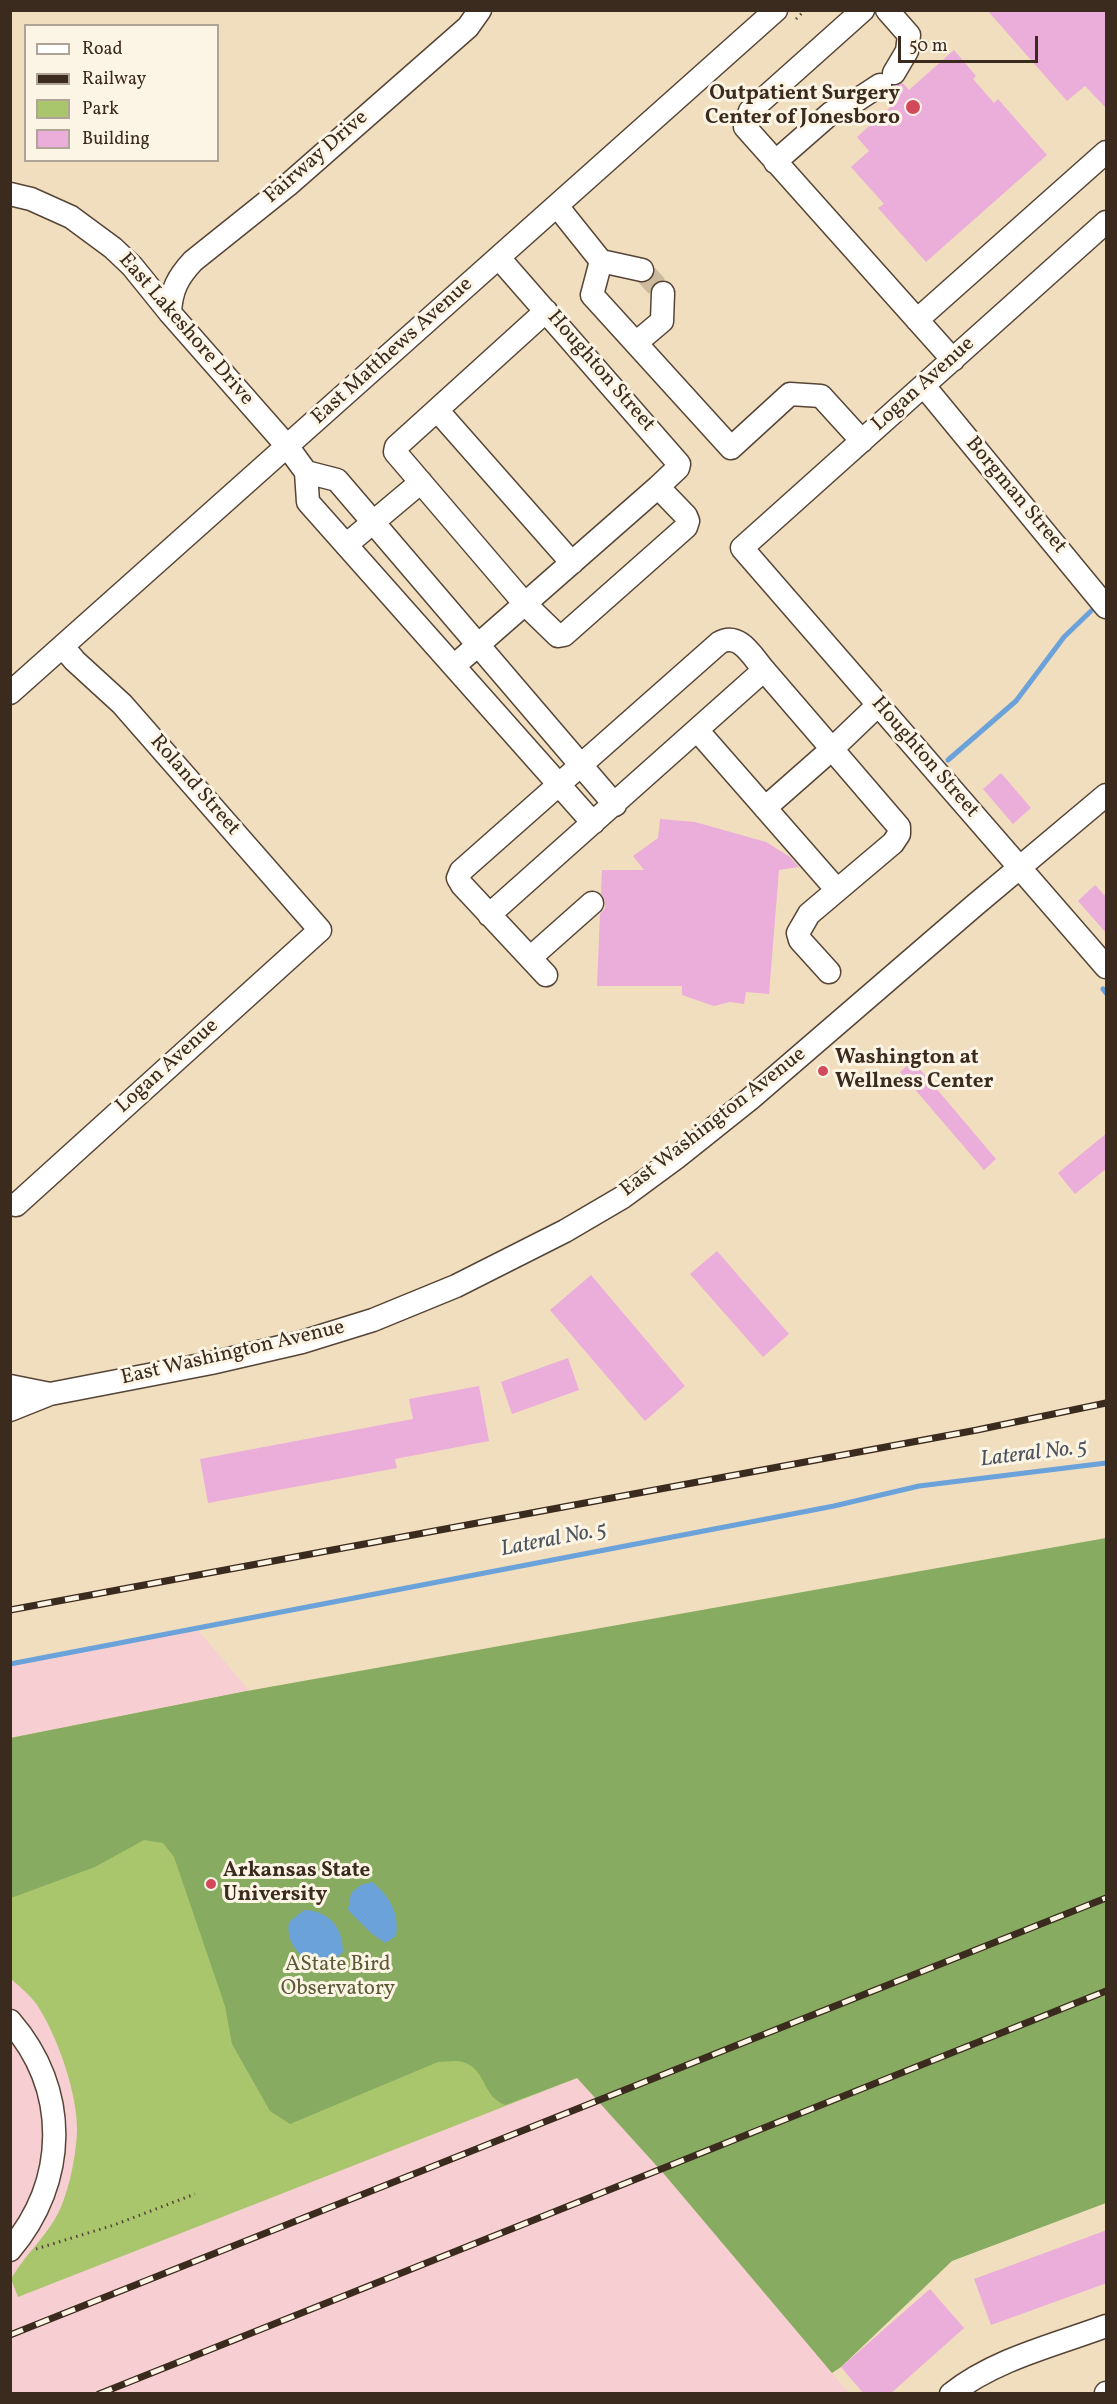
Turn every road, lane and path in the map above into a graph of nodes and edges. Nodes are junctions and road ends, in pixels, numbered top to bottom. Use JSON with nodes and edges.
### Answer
{"nodes":[{"id":1,"x":480,"y":10,"type":"edge"},
{"id":2,"x":776,"y":10,"type":"edge"},
{"id":3,"x":863,"y":10,"type":"edge"},
{"id":4,"x":887,"y":10,"type":"edge"},
{"id":5,"x":776,"y":162,"type":"junction"},
{"id":6,"x":1102,"y":165,"type":"edge"},
{"id":7,"x":10,"y":194,"type":"edge"},
{"id":8,"x":557,"y":206,"type":"junction"},
{"id":9,"x":1107,"y":222,"type":"edge"},
{"id":10,"x":499,"y":258,"type":"junction"},
{"id":11,"x":601,"y":261,"type":"junction"},
{"id":12,"x":642,"y":270,"type":"tunnel mouth"},
{"id":13,"x":663,"y":293,"type":"dead end"},
{"id":14,"x":546,"y":310,"type":"junction"},
{"id":15,"x":170,"y":313,"type":"junction"},
{"id":16,"x":917,"y":320,"type":"junction"},
{"id":17,"x":636,"y":343,"type":"junction"},
{"id":18,"x":953,"y":360,"type":"junction"},
{"id":19,"x":924,"y":386,"type":"junction"},
{"id":20,"x":437,"y":410,"type":"junction"},
{"id":21,"x":862,"y":441,"type":"junction"},
{"id":22,"x":287,"y":446,"type":"junction"},
{"id":23,"x":306,"y":472,"type":"junction"},
{"id":24,"x":421,"y":482,"type":"junction"},
{"id":25,"x":658,"y":487,"type":"junction"},
{"id":26,"x":373,"y":522,"type":"junction"},
{"id":27,"x":346,"y":545,"type":"junction"},
{"id":28,"x":742,"y":548,"type":"joint"},
{"id":29,"x":572,"y":562,"type":"junction"},
{"id":30,"x":525,"y":604,"type":"junction"},
{"id":31,"x":1107,"y":607,"type":"edge"},
{"id":32,"x":477,"y":645,"type":"junction"},
{"id":33,"x":63,"y":647,"type":"junction"},
{"id":34,"x":454,"y":666,"type":"junction"},
{"id":35,"x":764,"y":670,"type":"junction"},
{"id":36,"x":515,"y":689,"type":"junction"},
{"id":37,"x":10,"y":693,"type":"edge"},
{"id":38,"x":878,"y":705,"type":"junction"},
{"id":39,"x":492,"y":710,"type":"junction"},
{"id":40,"x":697,"y":730,"type":"junction"},
{"id":41,"x":832,"y":749,"type":"junction"},
{"id":42,"x":580,"y":765,"type":"junction"},
{"id":43,"x":558,"y":784,"type":"junction"},
{"id":44,"x":1107,"y":795,"type":"edge"},
{"id":45,"x":615,"y":805,"type":"junction"},
{"id":46,"x":765,"y":808,"type":"junction"},
{"id":47,"x":593,"y":823,"type":"junction"},
{"id":48,"x":1020,"y":868,"type":"junction"},
{"id":49,"x":837,"y":890,"type":"junction"},
{"id":50,"x":592,"y":903,"type":"dead end"},
{"id":51,"x":489,"y":915,"type":"junction"},
{"id":52,"x":320,"y":930,"type":"joint"},
{"id":53,"x":530,"y":958,"type":"junction"},
{"id":54,"x":1107,"y":967,"type":"edge"},
{"id":55,"x":829,"y":972,"type":"dead end"},
{"id":56,"x":546,"y":975,"type":"dead end"},
{"id":57,"x":16,"y":1205,"type":"dead end"},
{"id":58,"x":10,"y":1386,"type":"edge"},
{"id":59,"x":50,"y":1394,"type":"junction"},
{"id":60,"x":10,"y":1410,"type":"edge"},
{"id":61,"x":10,"y":2021,"type":"edge"},
{"id":62,"x":195,"y":2194,"type":"dead end"},
{"id":63,"x":14,"y":2247,"type":"edge"},
{"id":64,"x":1107,"y":2326,"type":"edge"},
{"id":65,"x":965,"y":2389,"type":"edge"}],
"edges":[{"from":1,"to":15,"type":"street","name":"Fairway Drive"},
{"from":2,"to":8,"type":"street","name":"East Matthews Avenue"},
{"from":3,"to":5,"type":"street"},
{"from":4,"to":5,"type":"street"},
{"from":5,"to":16,"type":"street"},
{"from":6,"to":16,"type":"street"},
{"from":7,"to":15,"type":"street","name":"East Lakeshore Drive"},
{"from":8,"to":10,"type":"street","name":"East Matthews Avenue"},
{"from":8,"to":11,"type":"street"},
{"from":9,"to":18,"type":"street","name":"Logan Avenue"},
{"from":10,"to":14,"type":"street","name":"Houghton Street"},
{"from":10,"to":22,"type":"street","name":"East Matthews Avenue"},
{"from":11,"to":12,"type":"street"},
{"from":11,"to":17,"type":"street"},
{"from":13,"to":17,"type":"street"},
{"from":14,"to":20,"type":"street"},
{"from":14,"to":25,"type":"street","name":"Houghton Street"},
{"from":15,"to":22,"type":"street","name":"East Lakeshore Drive"},
{"from":16,"to":18,"type":"street"},
{"from":17,"to":21,"type":"street"},
{"from":18,"to":19,"type":"street","name":"Logan Avenue"},
{"from":19,"to":21,"type":"street","name":"Logan Avenue"},
{"from":19,"to":31,"type":"street","name":"Borgman Street"},
{"from":20,"to":24,"type":"street"},
{"from":20,"to":29,"type":"street"},
{"from":21,"to":28,"type":"street","name":"Logan Avenue"},
{"from":22,"to":23,"type":"street","name":"East Lakeshore Drive"},
{"from":22,"to":33,"type":"street","name":"East Matthews Avenue"},
{"from":23,"to":26,"type":"street"},
{"from":23,"to":27,"type":"street"},
{"from":24,"to":26,"type":"street"},
{"from":24,"to":30,"type":"street"},
{"from":25,"to":29,"type":"street"},
{"from":25,"to":30,"type":"street"},
{"from":26,"to":27,"type":"street"},
{"from":26,"to":32,"type":"street"},
{"from":27,"to":34,"type":"street"},
{"from":28,"to":38,"type":"street","name":"Houghton Street"},
{"from":29,"to":30,"type":"street"},
{"from":30,"to":32,"type":"street"},
{"from":32,"to":34,"type":"street"},
{"from":32,"to":36,"type":"street"},
{"from":33,"to":37,"type":"street","name":"East Matthews Avenue"},
{"from":33,"to":52,"type":"street","name":"Roland Street"},
{"from":34,"to":39,"type":"street"},
{"from":35,"to":40,"type":"street"},
{"from":35,"to":41,"type":"street"},
{"from":35,"to":42,"type":"street"},
{"from":36,"to":39,"type":"street"},
{"from":36,"to":42,"type":"street"},
{"from":38,"to":41,"type":"street"},
{"from":38,"to":48,"type":"street","name":"Houghton Street"},
{"from":39,"to":43,"type":"street"},
{"from":40,"to":45,"type":"street"},
{"from":40,"to":46,"type":"street"},
{"from":41,"to":46,"type":"street"},
{"from":41,"to":49,"type":"street"},
{"from":42,"to":43,"type":"street"},
{"from":42,"to":45,"type":"street"},
{"from":43,"to":47,"type":"street"},
{"from":43,"to":51,"type":"street"},
{"from":44,"to":48,"type":"street","name":"East Washington Avenue"},
{"from":45,"to":47,"type":"street"},
{"from":46,"to":49,"type":"street"},
{"from":47,"to":51,"type":"street"},
{"from":48,"to":54,"type":"street","name":"Houghton Street"},
{"from":48,"to":59,"type":"street","name":"East Washington Avenue"},
{"from":49,"to":55,"type":"street"},
{"from":50,"to":53,"type":"street"},
{"from":51,"to":53,"type":"street"},
{"from":52,"to":57,"type":"street","name":"Logan Avenue"},
{"from":53,"to":56,"type":"street"},
{"from":58,"to":59,"type":"street","name":"East Washington Avenue"},
{"from":59,"to":60,"type":"street","name":"East Washington Avenue"},
{"from":61,"to":63,"type":"street"},
{"from":62,"to":63,"type":"path"},
{"from":64,"to":65,"type":"street"}]}
